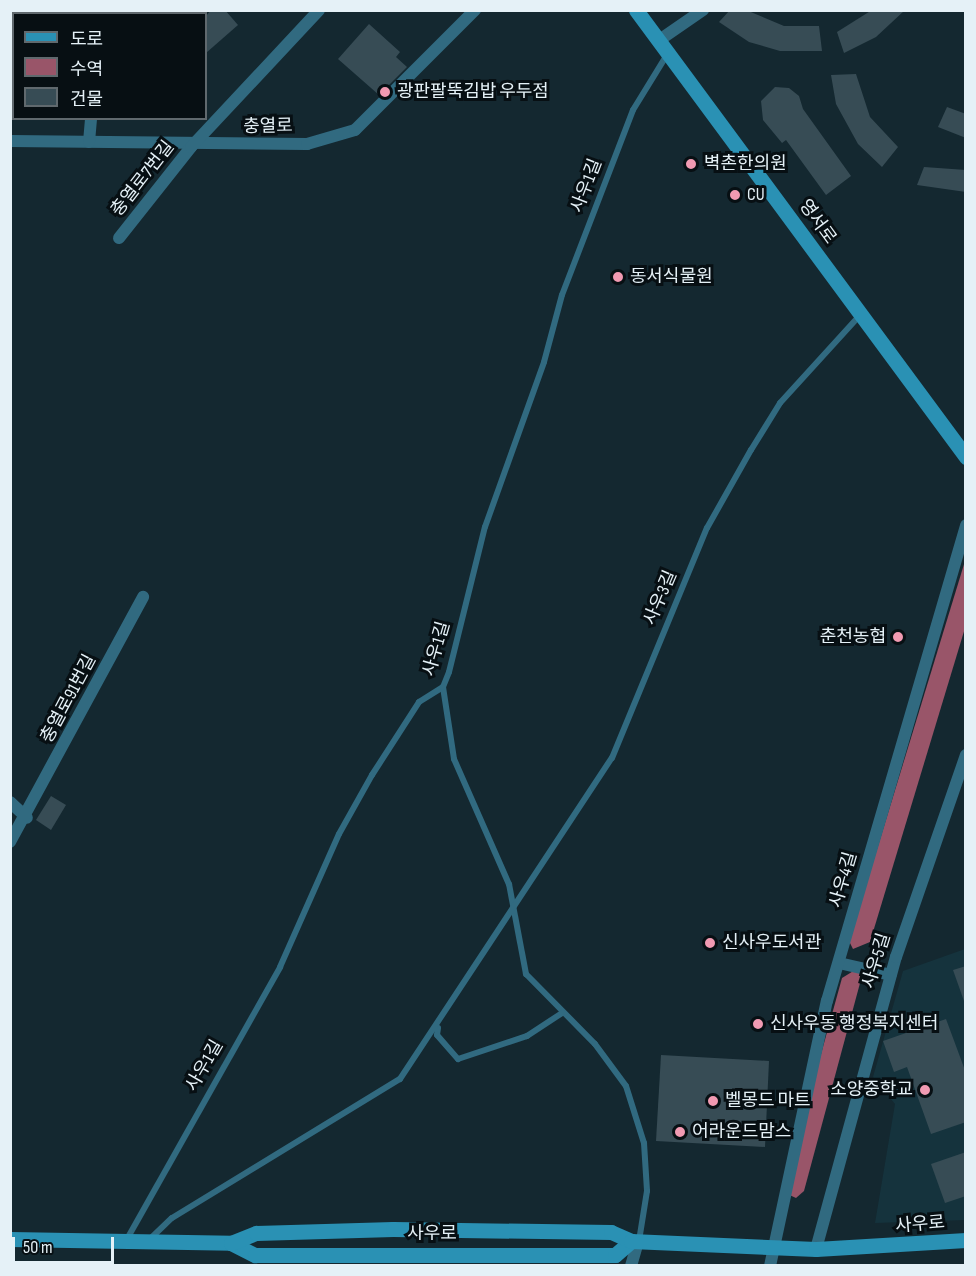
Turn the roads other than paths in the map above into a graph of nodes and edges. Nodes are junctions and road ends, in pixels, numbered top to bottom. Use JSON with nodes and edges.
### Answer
{"nodes":[{"id":1,"x":319,"y":10,"type":"edge"},
{"id":2,"x":475,"y":10,"type":"edge"},
{"id":3,"x":704,"y":10,"type":"edge"},
{"id":4,"x":639,"y":13,"type":"edge"},
{"id":5,"x":663,"y":46,"type":"junction"},
{"id":6,"x":91,"y":120,"type":"edge"},
{"id":7,"x":10,"y":141,"type":"edge"},
{"id":8,"x":89,"y":142,"type":"junction"},
{"id":9,"x":191,"y":147,"type":"junction"},
{"id":10,"x":119,"y":238,"type":"dead end"},
{"id":11,"x":860,"y":315,"type":"junction"},
{"id":12,"x":966,"y":458,"type":"edge"},
{"id":13,"x":966,"y":525,"type":"edge"},
{"id":14,"x":144,"y":597,"type":"dead end"},
{"id":15,"x":442,"y":687,"type":"junction"},
{"id":16,"x":966,"y":756,"type":"edge"},
{"id":17,"x":10,"y":802,"type":"edge"},
{"id":18,"x":27,"y":818,"type":"junction"},
{"id":19,"x":10,"y":842,"type":"edge"},
{"id":20,"x":512,"y":907,"type":"junction"},
{"id":21,"x":839,"y":963,"type":"junction"},
{"id":22,"x":891,"y":975,"type":"junction"},
{"id":23,"x":562,"y":1013,"type":"junction"},
{"id":24,"x":439,"y":1024,"type":"junction"},
{"id":25,"x":10,"y":1239,"type":"edge"},
{"id":26,"x":966,"y":1240,"type":"edge"},
{"id":27,"x":126,"y":1241,"type":"junction"},
{"id":28,"x":147,"y":1241,"type":"junction"},
{"id":29,"x":635,"y":1241,"type":"junction"},
{"id":30,"x":231,"y":1243,"type":"junction"},
{"id":31,"x":771,"y":1248,"type":"junction"},
{"id":32,"x":816,"y":1249,"type":"junction"},
{"id":33,"x":631,"y":1266,"type":"edge"},
{"id":34,"x":770,"y":1266,"type":"edge"}],
"edges":[{"from":1,"to":9,"type":"street","name":"충열로7번길"},
{"from":2,"to":9,"type":"street","name":"충열로"},
{"from":3,"to":5,"type":"street"},
{"from":4,"to":5,"type":"street","name":"영서로"},
{"from":5,"to":11,"type":"street","name":"영서로"},
{"from":5,"to":15,"type":"lane","name":"사우1길"},
{"from":6,"to":8,"type":"street"},
{"from":7,"to":8,"type":"street","name":"충열로"},
{"from":8,"to":9,"type":"street","name":"충열로"},
{"from":9,"to":10,"type":"street","name":"충열로7번길"},
{"from":11,"to":12,"type":"street","name":"영서로"},
{"from":11,"to":20,"type":"lane","name":"사우3길"},
{"from":13,"to":21,"type":"street","name":"사우4길"},
{"from":14,"to":18,"type":"street","name":"충열로91번길"},
{"from":15,"to":20,"type":"lane"},
{"from":15,"to":27,"type":"lane","name":"사우1길"},
{"from":16,"to":22,"type":"street","name":"사우5길"},
{"from":17,"to":18,"type":"street"},
{"from":18,"to":19,"type":"street","name":"충열로91번길"},
{"from":20,"to":23,"type":"lane"},
{"from":20,"to":24,"type":"lane","name":"사우3길"},
{"from":21,"to":22,"type":"street"},
{"from":21,"to":31,"type":"street","name":"사우4길"},
{"from":22,"to":32,"type":"street","name":"사우5길"},
{"from":23,"to":24,"type":"lane"},
{"from":23,"to":29,"type":"lane"},
{"from":24,"to":28,"type":"lane","name":"사우3길"},
{"from":25,"to":27,"type":"street","name":"사우로"},
{"from":26,"to":32,"type":"street","name":"사우로"},
{"from":27,"to":28,"type":"street","name":"사우로"},
{"from":28,"to":30,"type":"street","name":"사우로"},
{"from":29,"to":30,"type":"street","name":"사우로"},
{"from":29,"to":30,"type":"street","name":"사우로"},
{"from":29,"to":31,"type":"street","name":"사우로"},
{"from":29,"to":33,"type":"street"},
{"from":31,"to":32,"type":"street","name":"사우로"},
{"from":31,"to":34,"type":"street"}]}
